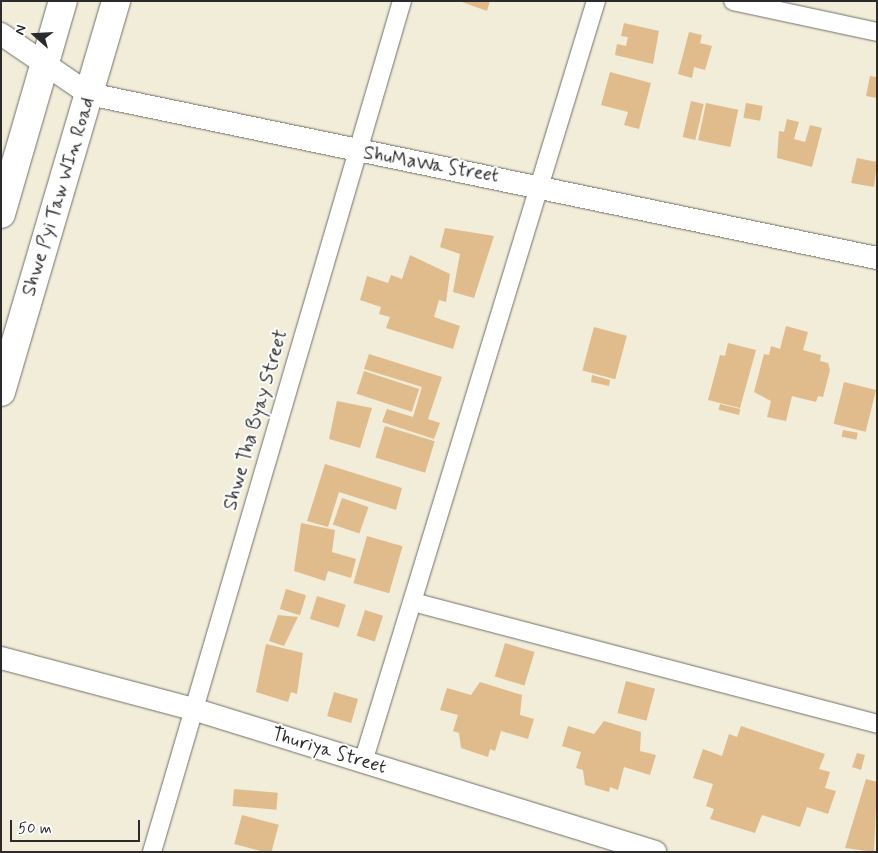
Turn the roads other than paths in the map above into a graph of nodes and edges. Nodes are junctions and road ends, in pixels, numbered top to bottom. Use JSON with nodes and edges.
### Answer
{"nodes":[{"id":1,"x":63,"y":1,"type":"edge"},
{"id":2,"x":116,"y":1,"type":"edge"},
{"id":3,"x":402,"y":1,"type":"edge"},
{"id":4,"x":596,"y":1,"type":"edge"},
{"id":5,"x":733,"y":1,"type":"edge"},
{"id":6,"x":877,"y":32,"type":"edge"},
{"id":7,"x":1,"y":34,"type":"edge"},
{"id":8,"x":45,"y":63,"type":"junction"},
{"id":9,"x":89,"y":94,"type":"junction"},
{"id":10,"x":358,"y":152,"type":"junction"},
{"id":11,"x":540,"y":185,"type":"junction"},
{"id":12,"x":1,"y":214,"type":"edge"},
{"id":13,"x":877,"y":258,"type":"edge"},
{"id":14,"x":1,"y":392,"type":"edge"},
{"id":15,"x":412,"y":602,"type":"junction"},
{"id":16,"x":1,"y":658,"type":"edge"},
{"id":17,"x":193,"y":709,"type":"junction"},
{"id":18,"x":877,"y":724,"type":"edge"},
{"id":19,"x":363,"y":762,"type":"junction"},
{"id":20,"x":152,"y":852,"type":"edge"},
{"id":21,"x":655,"y":852,"type":"edge"}],
"edges":[{"from":1,"to":8,"type":"main road"},
{"from":2,"to":9,"type":"main road","name":"Shwe Pyi Taw WIn Road"},
{"from":3,"to":10,"type":"street","name":"Shwe Tha Byay Street"},
{"from":4,"to":11,"type":"street"},
{"from":5,"to":6,"type":"street"},
{"from":7,"to":8,"type":"street","name":"ShuMaWa Street"},
{"from":8,"to":9,"type":"street","name":"ShuMaWa Street"},
{"from":8,"to":12,"type":"main road"},
{"from":9,"to":10,"type":"street","name":"ShuMaWa Street"},
{"from":9,"to":14,"type":"main road","name":"Shwe Pyi Taw WIn Road"},
{"from":10,"to":11,"type":"street","name":"ShuMaWa Street"},
{"from":10,"to":17,"type":"street","name":"Shwe Tha Byay Street"},
{"from":11,"to":13,"type":"street","name":"ShuMaWa Street"},
{"from":11,"to":15,"type":"street"},
{"from":15,"to":18,"type":"street"},
{"from":15,"to":19,"type":"street"},
{"from":16,"to":17,"type":"street","name":"Thuriya Street"},
{"from":17,"to":19,"type":"street","name":"Thuriya Street"},
{"from":17,"to":20,"type":"street","name":"Shwe Tha Byay Street"},
{"from":19,"to":21,"type":"street","name":"Thuriya Street"}]}
